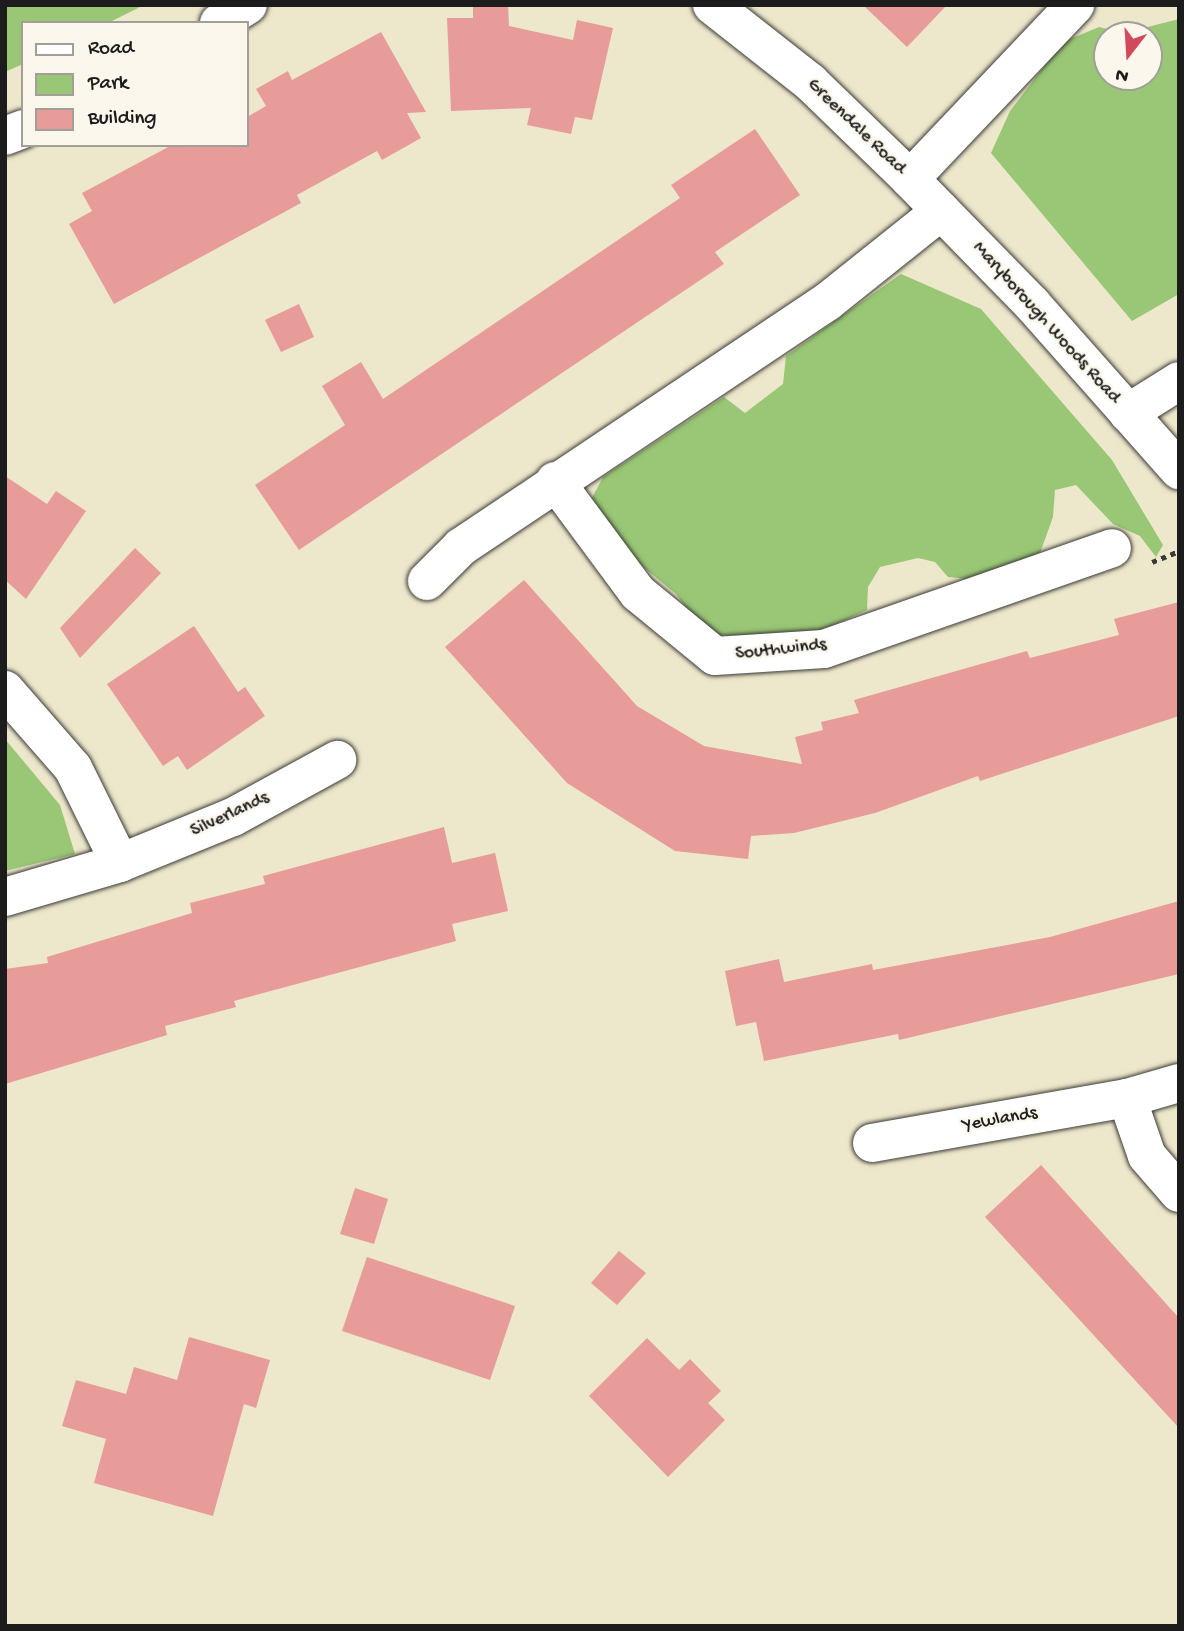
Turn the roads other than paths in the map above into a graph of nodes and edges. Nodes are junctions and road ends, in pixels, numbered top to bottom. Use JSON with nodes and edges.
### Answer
{"nodes":[{"id":1,"x":248,"y":5,"type":"edge"},
{"id":2,"x":712,"y":5,"type":"edge"},
{"id":3,"x":1075,"y":5,"type":"edge"},
{"id":4,"x":222,"y":21,"type":"edge"},
{"id":5,"x":910,"y":179,"type":"junction"},
{"id":6,"x":941,"y":211,"type":"junction"},
{"id":7,"x":1179,"y":381,"type":"edge"},
{"id":8,"x":1128,"y":414,"type":"junction"},
{"id":9,"x":1179,"y":470,"type":"edge"},
{"id":10,"x":555,"y":481,"type":"junction"},
{"id":11,"x":1112,"y":548,"type":"dead end"},
{"id":12,"x":427,"y":581,"type":"dead end"},
{"id":13,"x":5,"y":690,"type":"edge"},
{"id":14,"x":337,"y":760,"type":"dead end"},
{"id":15,"x":120,"y":863,"type":"junction"},
{"id":16,"x":5,"y":897,"type":"edge"},
{"id":17,"x":1179,"y":1083,"type":"edge"},
{"id":18,"x":1127,"y":1098,"type":"junction"},
{"id":19,"x":872,"y":1143,"type":"dead end"},
{"id":20,"x":1179,"y":1193,"type":"edge"}],
"edges":[{"from":1,"to":4,"type":"street"},
{"from":2,"to":5,"type":"street","name":"Greendale Road"},
{"from":3,"to":5,"type":"street","name":"Greendale Road"},
{"from":5,"to":6,"type":"street","name":"Maryborough Woods Road"},
{"from":6,"to":8,"type":"street","name":"Maryborough Woods Road"},
{"from":6,"to":10,"type":"street"},
{"from":7,"to":8,"type":"street"},
{"from":8,"to":9,"type":"street","name":"Maryborough Woods Road"},
{"from":10,"to":11,"type":"street","name":"Southwinds"},
{"from":10,"to":12,"type":"street"},
{"from":13,"to":15,"type":"street"},
{"from":14,"to":15,"type":"street","name":"Silverlands"},
{"from":15,"to":16,"type":"street","name":"Silverlands"},
{"from":17,"to":18,"type":"street","name":"Yewlands"},
{"from":18,"to":19,"type":"street","name":"Yewlands"},
{"from":18,"to":20,"type":"street"}]}
